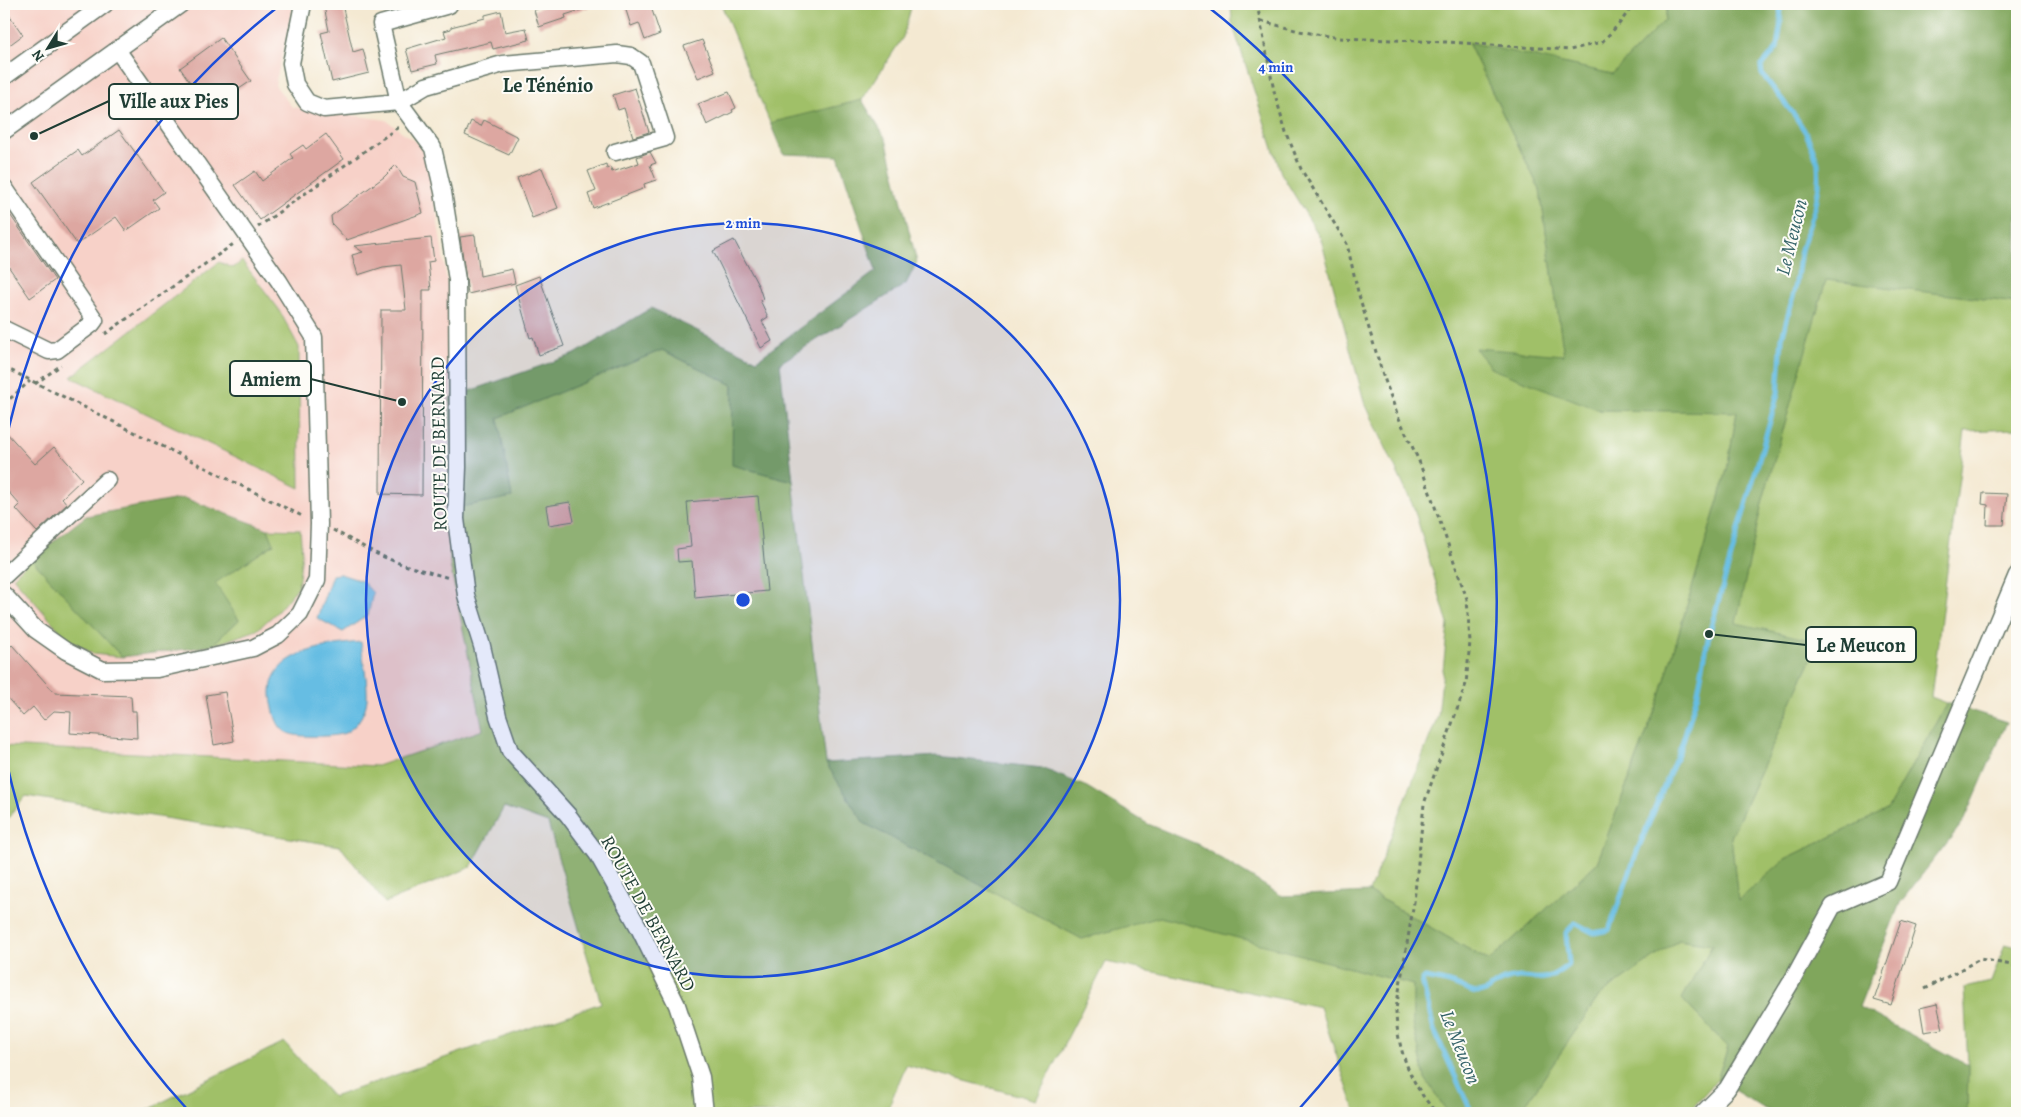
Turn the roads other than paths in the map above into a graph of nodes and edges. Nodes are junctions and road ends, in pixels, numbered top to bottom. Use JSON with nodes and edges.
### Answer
{"nodes":[{"id":1,"x":106,"y":4,"type":"edge"},
{"id":2,"x":180,"y":4,"type":"edge"},
{"id":3,"x":303,"y":4,"type":"edge"},
{"id":4,"x":449,"y":5,"type":"edge"},
{"id":5,"x":118,"y":50,"type":"junction"},
{"id":6,"x":4,"y":77,"type":"edge"},
{"id":7,"x":399,"y":102,"type":"junction"},
{"id":8,"x":4,"y":131,"type":"edge"},
{"id":9,"x":615,"y":152,"type":"dead end"},
{"id":10,"x":4,"y":187,"type":"edge"},
{"id":11,"x":4,"y":329,"type":"edge"},
{"id":12,"x":107,"y":480,"type":"dead end"},
{"id":13,"x":2017,"y":575,"type":"edge"},
{"id":14,"x":4,"y":576,"type":"edge"},
{"id":15,"x":4,"y":595,"type":"edge"},
{"id":16,"x":705,"y":1113,"type":"edge"},
{"id":17,"x":1704,"y":1113,"type":"edge"}],
"edges":[{"from":1,"to":6,"type":"street"},
{"from":2,"to":5,"type":"street"},
{"from":3,"to":7,"type":"street"},
{"from":4,"to":7,"type":"street","name":"ROUTE DE BERNARD"},
{"from":5,"to":8,"type":"street"},
{"from":5,"to":15,"type":"street"},
{"from":7,"to":9,"type":"street"},
{"from":7,"to":16,"type":"street","name":"ROUTE DE BERNARD"},
{"from":10,"to":11,"type":"street"},
{"from":12,"to":14,"type":"street"},
{"from":13,"to":17,"type":"street"}]}
